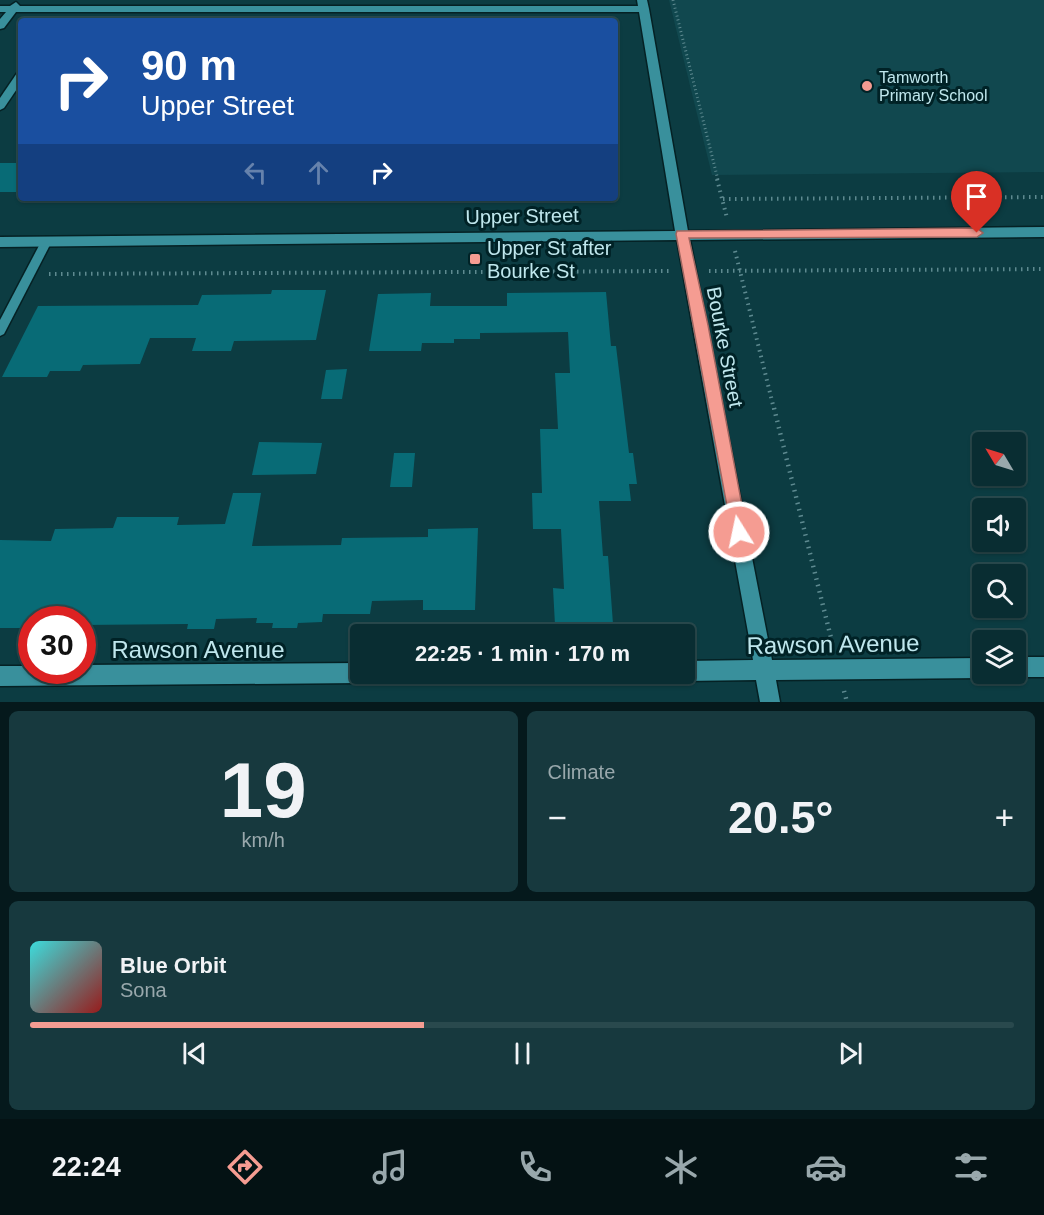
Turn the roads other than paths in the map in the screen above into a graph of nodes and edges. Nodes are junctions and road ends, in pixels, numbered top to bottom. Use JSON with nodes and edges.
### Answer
{"nodes":[{"id":1,"x":20,"y":0,"type":"edge"},
{"id":2,"x":69,"y":4,"type":"edge"},
{"id":3,"x":643,"y":4,"type":"edge"},
{"id":4,"x":0,"y":9,"type":"edge"},
{"id":5,"x":13,"y":9,"type":"junction"},
{"id":6,"x":60,"y":18,"type":"edge"},
{"id":7,"x":0,"y":26,"type":"edge"},
{"id":8,"x":18,"y":79,"type":"edge"},
{"id":9,"x":0,"y":106,"type":"edge"},
{"id":10,"x":1044,"y":232,"type":"edge"},
{"id":11,"x":682,"y":234,"type":"junction"},
{"id":12,"x":47,"y":241,"type":"junction"},
{"id":13,"x":0,"y":242,"type":"edge"},
{"id":14,"x":0,"y":331,"type":"edge"},
{"id":15,"x":1026,"y":667,"type":"edge"},
{"id":16,"x":1044,"y":667,"type":"edge"},
{"id":17,"x":972,"y":668,"type":"edge"},
{"id":18,"x":764,"y":670,"type":"junction"},
{"id":19,"x":695,"y":671,"type":"edge"},
{"id":20,"x":350,"y":673,"type":"edge"},
{"id":21,"x":0,"y":676,"type":"edge"},
{"id":22,"x":770,"y":702,"type":"edge"}],
"edges":[{"from":1,"to":5,"type":"street"},
{"from":2,"to":3,"type":"street"},
{"from":2,"to":5,"type":"street"},
{"from":2,"to":6,"type":"street"},
{"from":3,"to":11,"type":"street","name":"Bourke Street"},
{"from":4,"to":5,"type":"street"},
{"from":5,"to":7,"type":"street"},
{"from":8,"to":9,"type":"street"},
{"from":10,"to":11,"type":"street","name":"Upper Street"},
{"from":11,"to":12,"type":"street","name":"Upper Street"},
{"from":11,"to":18,"type":"street","name":"Bourke Street"},
{"from":12,"to":13,"type":"street","name":"Upper Street"},
{"from":12,"to":14,"type":"lane"},
{"from":15,"to":16,"type":"street"},
{"from":17,"to":18,"type":"street","name":"Rawson Avenue"},
{"from":18,"to":19,"type":"street","name":"Rawson Avenue"},
{"from":18,"to":22,"type":"street","name":"Bourke Street"},
{"from":20,"to":21,"type":"street","name":"Rawson Avenue"}]}
